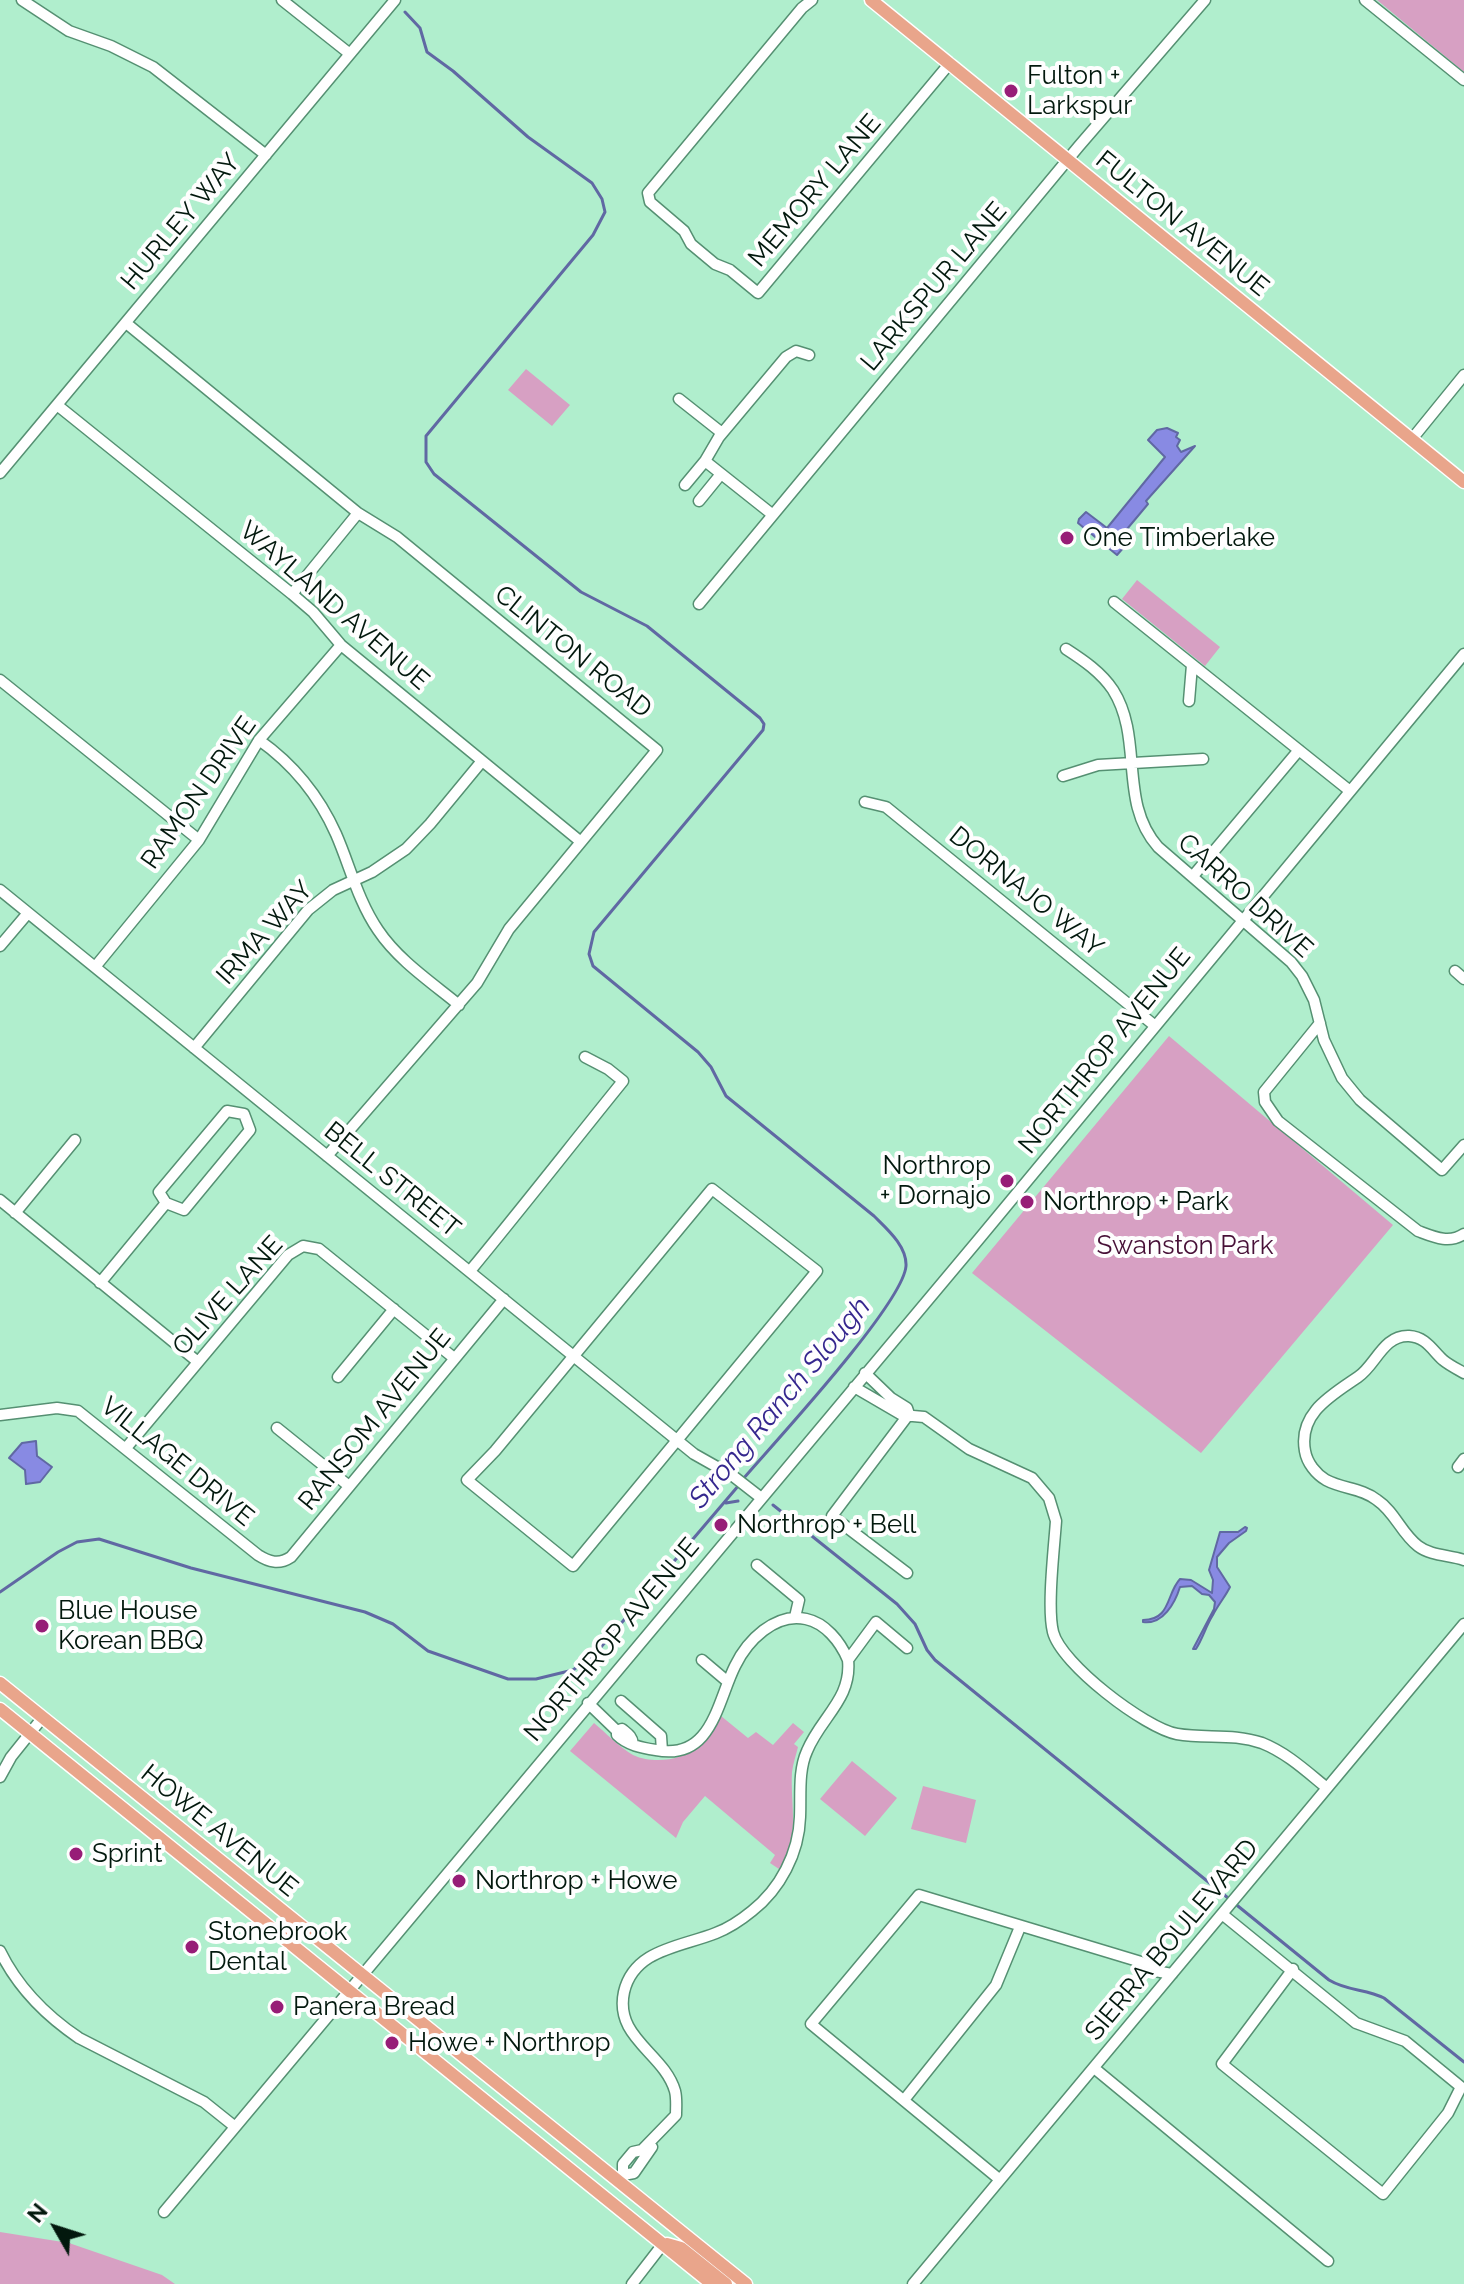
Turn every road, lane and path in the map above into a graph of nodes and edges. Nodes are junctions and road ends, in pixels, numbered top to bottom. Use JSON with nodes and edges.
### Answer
{"nodes":[{"id":1,"x":282,"y":0,"type":"edge"},
{"id":2,"x":395,"y":0,"type":"edge"},
{"id":3,"x":812,"y":0,"type":"edge"},
{"id":4,"x":871,"y":0,"type":"edge"},
{"id":5,"x":1205,"y":0,"type":"edge"},
{"id":6,"x":1365,"y":0,"type":"edge"},
{"id":7,"x":29,"y":2,"type":"edge"},
{"id":8,"x":350,"y":54,"type":"junction"},
{"id":9,"x":950,"y":63,"type":"junction"},
{"id":10,"x":1464,"y":80,"type":"edge"},
{"id":11,"x":266,"y":155,"type":"junction"},
{"id":12,"x":1069,"y":161,"type":"junction"},
{"id":13,"x":126,"y":323,"type":"junction"},
{"id":14,"x":809,"y":355,"type":"dead end"},
{"id":15,"x":1464,"y":375,"type":"edge"},
{"id":16,"x":679,"y":399,"type":"dead end"},
{"id":17,"x":57,"y":405,"type":"junction"},
{"id":18,"x":722,"y":433,"type":"junction"},
{"id":19,"x":1412,"y":439,"type":"junction"},
{"id":20,"x":705,"y":461,"type":"junction"},
{"id":21,"x":0,"y":473,"type":"edge"},
{"id":22,"x":721,"y":474,"type":"junction"},
{"id":23,"x":1464,"y":482,"type":"edge"},
{"id":24,"x":685,"y":485,"type":"dead end"},
{"id":25,"x":699,"y":501,"type":"dead end"},
{"id":26,"x":358,"y":513,"type":"junction"},
{"id":27,"x":773,"y":515,"type":"junction"},
{"id":28,"x":292,"y":594,"type":"junction"},
{"id":29,"x":1114,"y":602,"type":"dead end"},
{"id":30,"x":699,"y":604,"type":"dead end"},
{"id":31,"x":341,"y":645,"type":"junction"},
{"id":32,"x":1066,"y":649,"type":"dead end"},
{"id":33,"x":1464,"y":654,"type":"edge"},
{"id":34,"x":1192,"y":665,"type":"junction"},
{"id":35,"x":0,"y":680,"type":"edge"},
{"id":36,"x":1189,"y":701,"type":"dead end"},
{"id":37,"x":259,"y":740,"type":"junction"},
{"id":38,"x":1299,"y":750,"type":"junction"},
{"id":39,"x":1203,"y":759,"type":"dead end"},
{"id":40,"x":482,"y":761,"type":"junction"},
{"id":41,"x":1132,"y":764,"type":"junction"},
{"id":42,"x":1063,"y":776,"type":"dead end"},
{"id":43,"x":1350,"y":791,"type":"junction"},
{"id":44,"x":865,"y":802,"type":"dead end"},
{"id":45,"x":199,"y":840,"type":"junction"},
{"id":46,"x":581,"y":842,"type":"junction"},
{"id":47,"x":1193,"y":876,"type":"junction"},
{"id":48,"x":354,"y":880,"type":"junction"},
{"id":49,"x":0,"y":890,"type":"edge"},
{"id":50,"x":28,"y":913,"type":"junction"},
{"id":51,"x":1243,"y":919,"type":"junction"},
{"id":52,"x":0,"y":946,"type":"edge"},
{"id":53,"x":95,"y":967,"type":"junction"},
{"id":54,"x":1455,"y":971,"type":"dead end"},
{"id":55,"x":1464,"y":979,"type":"edge"},
{"id":56,"x":459,"y":1005,"type":"junction"},
{"id":57,"x":1320,"y":1023,"type":"junction"},
{"id":58,"x":1154,"y":1025,"type":"junction"},
{"id":59,"x":194,"y":1048,"type":"junction"},
{"id":60,"x":585,"y":1057,"type":"dead end"},
{"id":61,"x":257,"y":1098,"type":"junction"},
{"id":62,"x":244,"y":1114,"type":"junction"},
{"id":63,"x":75,"y":1140,"type":"dead end"},
{"id":64,"x":1464,"y":1145,"type":"edge"},
{"id":65,"x":327,"y":1156,"type":"junction"},
{"id":66,"x":0,"y":1200,"type":"edge"},
{"id":67,"x":166,"y":1203,"type":"junction"},
{"id":68,"x":15,"y":1213,"type":"junction"},
{"id":69,"x":1464,"y":1234,"type":"edge"},
{"id":70,"x":470,"y":1271,"type":"junction"},
{"id":71,"x":100,"y":1283,"type":"junction"},
{"id":72,"x":504,"y":1299,"type":"junction"},
{"id":73,"x":394,"y":1309,"type":"junction"},
{"id":74,"x":574,"y":1356,"type":"junction"},
{"id":75,"x":454,"y":1358,"type":"junction"},
{"id":76,"x":198,"y":1362,"type":"junction"},
{"id":77,"x":865,"y":1373,"type":"junction"},
{"id":78,"x":1464,"y":1373,"type":"edge"},
{"id":79,"x":338,"y":1377,"type":"dead end"},
{"id":80,"x":854,"y":1387,"type":"junction"},
{"id":81,"x":888,"y":1402,"type":"junction"},
{"id":82,"x":0,"y":1414,"type":"edge"},
{"id":83,"x":909,"y":1414,"type":"junction"},
{"id":84,"x":277,"y":1428,"type":"dead end"},
{"id":85,"x":677,"y":1440,"type":"junction"},
{"id":86,"x":126,"y":1448,"type":"junction"},
{"id":87,"x":349,"y":1486,"type":"junction"},
{"id":88,"x":760,"y":1497,"type":"junction"},
{"id":89,"x":1458,"y":1559,"type":"edge"},
{"id":90,"x":276,"y":1563,"type":"joint"},
{"id":91,"x":757,"y":1565,"type":"dead end"},
{"id":92,"x":1464,"y":1568,"type":"edge"},
{"id":93,"x":907,"y":1573,"type":"dead end"},
{"id":94,"x":795,"y":1617,"type":"junction"},
{"id":95,"x":1464,"y":1624,"type":"edge"},
{"id":96,"x":907,"y":1648,"type":"dead end"},
{"id":97,"x":702,"y":1660,"type":"dead end"},
{"id":98,"x":848,"y":1660,"type":"junction"},
{"id":99,"x":728,"y":1682,"type":"junction"},
{"id":100,"x":0,"y":1683,"type":"edge"},
{"id":101,"x":621,"y":1701,"type":"dead end"},
{"id":102,"x":588,"y":1703,"type":"junction"},
{"id":103,"x":0,"y":1709,"type":"edge"},
{"id":104,"x":43,"y":1717,"type":"junction"},
{"id":105,"x":29,"y":1733,"type":"junction"},
{"id":106,"x":662,"y":1751,"type":"junction"},
{"id":107,"x":0,"y":1777,"type":"edge"},
{"id":108,"x":1327,"y":1788,"type":"junction"},
{"id":109,"x":1229,"y":1906,"type":"junction"},
{"id":110,"x":1020,"y":1927,"type":"junction"},
{"id":111,"x":0,"y":1951,"type":"edge"},
{"id":112,"x":1293,"y":1969,"type":"junction"},
{"id":113,"x":1172,"y":1974,"type":"junction"},
{"id":114,"x":361,"y":1975,"type":"junction"},
{"id":115,"x":349,"y":1990,"type":"junction"},
{"id":116,"x":1094,"y":2068,"type":"junction"},
{"id":117,"x":904,"y":2100,"type":"junction"},
{"id":118,"x":234,"y":2126,"type":"junction"},
{"id":119,"x":544,"y":2147,"type":"junction"},
{"id":120,"x":621,"y":2178,"type":"junction"},
{"id":121,"x":999,"y":2179,"type":"junction"},
{"id":122,"x":164,"y":2212,"type":"dead end"},
{"id":123,"x":663,"y":2244,"type":"junction"},
{"id":124,"x":1328,"y":2261,"type":"dead end"},
{"id":125,"x":632,"y":2284,"type":"edge"},
{"id":126,"x":712,"y":2284,"type":"edge"},
{"id":127,"x":726,"y":2284,"type":"edge"},
{"id":128,"x":746,"y":2284,"type":"edge"},
{"id":129,"x":913,"y":2284,"type":"edge"}],
"edges":[{"from":1,"to":8,"type":"street"},
{"from":2,"to":8,"type":"street","name":"HURLEY WAY"},
{"from":3,"to":9,"type":"street","name":"MEMORY LANE"},
{"from":4,"to":9,"type":"main road","name":"FULTON AVENUE"},
{"from":5,"to":12,"type":"street","name":"LARKSPUR LANE"},
{"from":6,"to":10,"type":"street"},
{"from":7,"to":11,"type":"street"},
{"from":8,"to":11,"type":"street","name":"HURLEY WAY"},
{"from":9,"to":12,"type":"main road","name":"FULTON AVENUE"},
{"from":11,"to":13,"type":"street","name":"HURLEY WAY"},
{"from":12,"to":19,"type":"main road","name":"FULTON AVENUE"},
{"from":12,"to":27,"type":"street","name":"LARKSPUR LANE"},
{"from":13,"to":17,"type":"street","name":"HURLEY WAY"},
{"from":13,"to":26,"type":"street","name":"CLINTON ROAD"},
{"from":14,"to":18,"type":"street"},
{"from":15,"to":19,"type":"street"},
{"from":16,"to":18,"type":"street"},
{"from":17,"to":21,"type":"street","name":"HURLEY WAY"},
{"from":17,"to":28,"type":"street","name":"WAYLAND AVENUE"},
{"from":18,"to":20,"type":"street"},
{"from":19,"to":23,"type":"main road","name":"FULTON AVENUE"},
{"from":20,"to":22,"type":"street"},
{"from":20,"to":24,"type":"street"},
{"from":22,"to":25,"type":"street"},
{"from":22,"to":27,"type":"street"},
{"from":26,"to":28,"type":"street"},
{"from":26,"to":46,"type":"street","name":"CLINTON ROAD"},
{"from":27,"to":30,"type":"street","name":"LARKSPUR LANE"},
{"from":28,"to":31,"type":"street","name":"WAYLAND AVENUE"},
{"from":29,"to":34,"type":"street"},
{"from":31,"to":37,"type":"street","name":"RAMON DRIVE"},
{"from":31,"to":40,"type":"street","name":"WAYLAND AVENUE"},
{"from":32,"to":41,"type":"street","name":"CARRO DRIVE"},
{"from":33,"to":43,"type":"street","name":"NORTHROP AVENUE"},
{"from":34,"to":36,"type":"street"},
{"from":34,"to":38,"type":"street"},
{"from":35,"to":45,"type":"street"},
{"from":37,"to":45,"type":"street","name":"RAMON DRIVE"},
{"from":37,"to":48,"type":"street"},
{"from":38,"to":43,"type":"street"},
{"from":38,"to":47,"type":"street"},
{"from":39,"to":41,"type":"street"},
{"from":40,"to":46,"type":"street","name":"WAYLAND AVENUE"},
{"from":40,"to":48,"type":"street","name":"IRMA WAY"},
{"from":41,"to":42,"type":"street"},
{"from":41,"to":47,"type":"street","name":"CARRO DRIVE"},
{"from":43,"to":51,"type":"street","name":"NORTHROP AVENUE"},
{"from":44,"to":58,"type":"street","name":"DORNAJO WAY"},
{"from":45,"to":53,"type":"street","name":"RAMON DRIVE"},
{"from":46,"to":56,"type":"street","name":"CLINTON ROAD"},
{"from":47,"to":51,"type":"street","name":"CARRO DRIVE"},
{"from":48,"to":56,"type":"street"},
{"from":48,"to":59,"type":"street","name":"IRMA WAY"},
{"from":49,"to":50,"type":"street","name":"BELL STREET"},
{"from":50,"to":52,"type":"street"},
{"from":50,"to":53,"type":"street","name":"BELL STREET"},
{"from":51,"to":57,"type":"street","name":"CARRO DRIVE"},
{"from":51,"to":58,"type":"street","name":"NORTHROP AVENUE"},
{"from":53,"to":59,"type":"street","name":"BELL STREET"},
{"from":54,"to":55,"type":"street"},
{"from":56,"to":65,"type":"street","name":"CLINTON ROAD"},
{"from":57,"to":64,"type":"street","name":"CARRO DRIVE"},
{"from":57,"to":69,"type":"street"},
{"from":58,"to":77,"type":"street","name":"NORTHROP AVENUE"},
{"from":59,"to":61,"type":"street","name":"BELL STREET"},
{"from":60,"to":70,"type":"street"},
{"from":61,"to":62,"type":"street"},
{"from":61,"to":65,"type":"street","name":"BELL STREET"},
{"from":62,"to":67,"type":"street"},
{"from":62,"to":67,"type":"street"},
{"from":63,"to":68,"type":"street"},
{"from":65,"to":70,"type":"street","name":"BELL STREET"},
{"from":66,"to":68,"type":"street"},
{"from":67,"to":71,"type":"street"},
{"from":68,"to":71,"type":"street"},
{"from":70,"to":72,"type":"street","name":"BELL STREET"},
{"from":71,"to":76,"type":"street"},
{"from":72,"to":74,"type":"street","name":"BELL STREET"},
{"from":72,"to":75,"type":"street","name":"RANSOM AVENUE"},
{"from":73,"to":75,"type":"street","name":"OLIVE LANE"},
{"from":73,"to":76,"type":"street","name":"OLIVE LANE"},
{"from":73,"to":79,"type":"street"},
{"from":74,"to":85,"type":"street","name":"BELL STREET"},
{"from":74,"to":85,"type":"street"},
{"from":74,"to":85,"type":"street"},
{"from":75,"to":87,"type":"street","name":"RANSOM AVENUE"},
{"from":76,"to":86,"type":"street","name":"OLIVE LANE"},
{"from":77,"to":80,"type":"street","name":"NORTHROP AVENUE"},
{"from":77,"to":81,"type":"street"},
{"from":78,"to":89,"type":"street"},
{"from":80,"to":81,"type":"street"},
{"from":80,"to":88,"type":"street","name":"NORTHROP AVENUE"},
{"from":81,"to":83,"type":"street"},
{"from":82,"to":86,"type":"street","name":"VILLAGE DRIVE"},
{"from":83,"to":93,"type":"street"},
{"from":83,"to":108,"type":"street"},
{"from":84,"to":87,"type":"street"},
{"from":85,"to":88,"type":"street","name":"BELL STREET"},
{"from":86,"to":90,"type":"street","name":"VILLAGE DRIVE"},
{"from":87,"to":90,"type":"street","name":"RANSOM AVENUE"},
{"from":88,"to":102,"type":"street","name":"NORTHROP AVENUE"},
{"from":89,"to":92,"type":"street"},
{"from":91,"to":94,"type":"street"},
{"from":94,"to":98,"type":"street"},
{"from":94,"to":99,"type":"street"},
{"from":95,"to":108,"type":"street","name":"SIERRA BOULEVARD"},
{"from":96,"to":98,"type":"street"},
{"from":97,"to":99,"type":"street"},
{"from":98,"to":120,"type":"street"},
{"from":99,"to":106,"type":"street"},
{"from":100,"to":104,"type":"main road","name":"HOWE AVENUE"},
{"from":101,"to":106,"type":"street"},
{"from":102,"to":106,"type":"street"},
{"from":102,"to":114,"type":"street","name":"NORTHROP AVENUE"},
{"from":103,"to":105,"type":"main road","name":"HOWE AVENUE"},
{"from":104,"to":105,"type":"street"},
{"from":104,"to":114,"type":"main road","name":"HOWE AVENUE"},
{"from":105,"to":107,"type":"street"},
{"from":105,"to":115,"type":"main road","name":"HOWE AVENUE"},
{"from":108,"to":109,"type":"street","name":"SIERRA BOULEVARD"},
{"from":109,"to":112,"type":"street"},
{"from":109,"to":113,"type":"street","name":"SIERRA BOULEVARD"},
{"from":110,"to":113,"type":"street"},
{"from":110,"to":117,"type":"street"},
{"from":110,"to":117,"type":"street"},
{"from":111,"to":118,"type":"street"},
{"from":112,"to":112,"type":"street"},
{"from":113,"to":116,"type":"street","name":"SIERRA BOULEVARD"},
{"from":114,"to":115,"type":"street","name":"NORTHROP AVENUE"},
{"from":114,"to":120,"type":"main road","name":"HOWE AVENUE"},
{"from":115,"to":118,"type":"street","name":"NORTHROP AVENUE"},
{"from":115,"to":119,"type":"main road","name":"HOWE AVENUE"},
{"from":116,"to":121,"type":"street","name":"SIERRA BOULEVARD"},
{"from":116,"to":124,"type":"street"},
{"from":117,"to":121,"type":"street"},
{"from":118,"to":122,"type":"street","name":"NORTHROP AVENUE"},
{"from":119,"to":120,"type":"main road"},
{"from":119,"to":123,"type":"main road","name":"HOWE AVENUE"},
{"from":120,"to":128,"type":"main road","name":"HOWE AVENUE"},
{"from":121,"to":129,"type":"street","name":"SIERRA BOULEVARD"},
{"from":123,"to":125,"type":"street"},
{"from":123,"to":126,"type":"main road","name":"HOWE AVENUE"},
{"from":123,"to":127,"type":"main road"}]}
